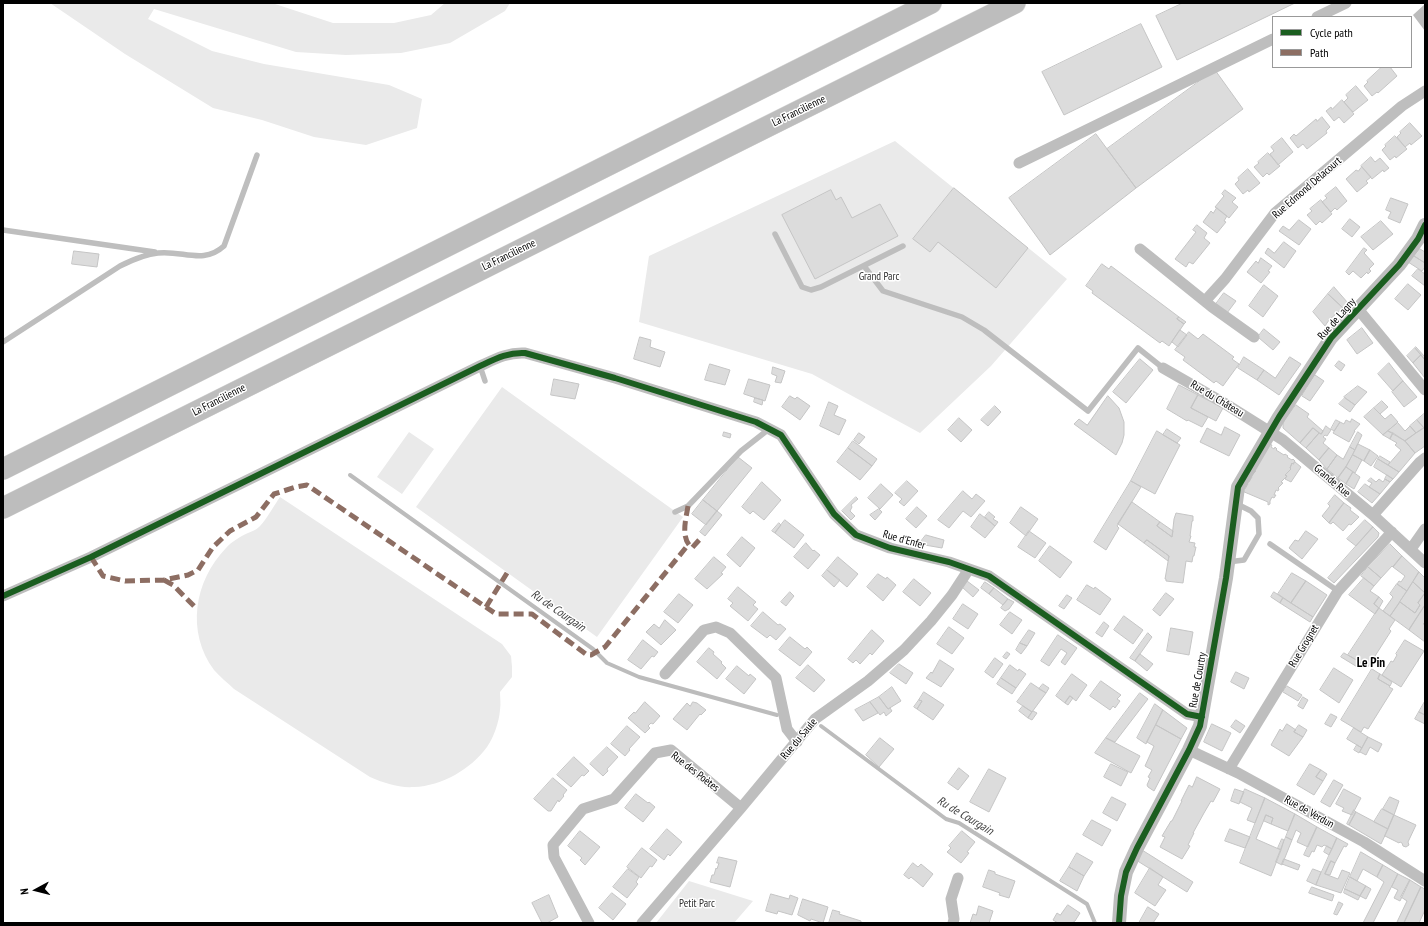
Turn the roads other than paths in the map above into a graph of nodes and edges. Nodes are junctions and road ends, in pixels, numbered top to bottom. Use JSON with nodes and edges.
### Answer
{"nodes":[{"id":1,"x":930,"y":3,"type":"edge"},
{"id":2,"x":1015,"y":3,"type":"edge"},
{"id":3,"x":1346,"y":3,"type":"edge"},
{"id":4,"x":1319,"y":16,"type":"edge"},
{"id":5,"x":1272,"y":38,"type":"edge"},
{"id":6,"x":1425,"y":91,"type":"edge"},
{"id":7,"x":257,"y":155,"type":"dead end"},
{"id":8,"x":1019,"y":163,"type":"dead end"},
{"id":9,"x":1424,"y":229,"type":"edge"},
{"id":10,"x":3,"y":230,"type":"edge"},
{"id":11,"x":776,"y":234,"type":"dead end"},
{"id":12,"x":903,"y":246,"type":"dead end"},
{"id":13,"x":1140,"y":248,"type":"dead end"},
{"id":14,"x":159,"y":252,"type":"junction"},
{"id":15,"x":864,"y":266,"type":"junction"},
{"id":16,"x":1206,"y":301,"type":"junction"},
{"id":17,"x":1358,"y":309,"type":"junction"},
{"id":18,"x":1254,"y":337,"type":"dead end"},
{"id":19,"x":3,"y":342,"type":"edge"},
{"id":20,"x":480,"y":366,"type":"junction"},
{"id":21,"x":1163,"y":368,"type":"joint"},
{"id":22,"x":485,"y":382,"type":"dead end"},
{"id":23,"x":1425,"y":390,"type":"edge"},
{"id":24,"x":769,"y":429,"type":"junction"},
{"id":25,"x":1271,"y":431,"type":"junction"},
{"id":26,"x":1425,"y":458,"type":"edge"},
{"id":27,"x":3,"y":469,"type":"edge"},
{"id":28,"x":1236,"y":504,"type":"junction"},
{"id":29,"x":3,"y":508,"type":"edge"},
{"id":30,"x":675,"y":512,"type":"dead end"},
{"id":31,"x":1373,"y":515,"type":"junction"},
{"id":32,"x":1425,"y":529,"type":"edge"},
{"id":33,"x":1392,"y":532,"type":"junction"},
{"id":34,"x":1270,"y":544,"type":"dead end"},
{"id":35,"x":1411,"y":549,"type":"junction"},
{"id":36,"x":1228,"y":562,"type":"junction"},
{"id":37,"x":1425,"y":563,"type":"edge"},
{"id":38,"x":969,"y":569,"type":"junction"},
{"id":39,"x":1338,"y":591,"type":"junction"},
{"id":40,"x":3,"y":596,"type":"edge"},
{"id":41,"x":665,"y":674,"type":"dead end"},
{"id":42,"x":1202,"y":717,"type":"junction"},
{"id":43,"x":797,"y":742,"type":"junction"},
{"id":44,"x":1189,"y":750,"type":"junction"},
{"id":45,"x":1229,"y":769,"type":"junction"},
{"id":46,"x":741,"y":808,"type":"junction"},
{"id":47,"x":958,"y":878,"type":"dead end"},
{"id":48,"x":1425,"y":881,"type":"edge"},
{"id":49,"x":589,"y":923,"type":"edge"},
{"id":50,"x":642,"y":923,"type":"edge"},
{"id":51,"x":953,"y":923,"type":"edge"},
{"id":52,"x":1119,"y":923,"type":"edge"}],
"edges":[{"from":1,"to":27,"type":"highway"},
{"from":2,"to":29,"type":"highway","name":"La Francilienne"},
{"from":3,"to":4,"type":"street"},
{"from":5,"to":8,"type":"street"},
{"from":6,"to":16,"type":"street","name":"Rue Edmond Delacourt"},
{"from":7,"to":14,"type":"lane"},
{"from":9,"to":17,"type":"street","name":"Rue de Lagny"},
{"from":10,"to":14,"type":"lane"},
{"from":11,"to":15,"type":"lane"},
{"from":12,"to":15,"type":"lane"},
{"from":13,"to":16,"type":"street"},
{"from":14,"to":19,"type":"lane"},
{"from":15,"to":21,"type":"lane"},
{"from":16,"to":18,"type":"street"},
{"from":17,"to":23,"type":"street"},
{"from":17,"to":25,"type":"street","name":"Rue de Lagny"},
{"from":20,"to":22,"type":"lane"},
{"from":20,"to":24,"type":"street","name":"Rue d'Enfer"},
{"from":20,"to":40,"type":"street","name":"Rue d'Enfer"},
{"from":21,"to":25,"type":"street","name":"Rue du Château"},
{"from":24,"to":30,"type":"lane"},
{"from":24,"to":38,"type":"street","name":"Rue d'Enfer"},
{"from":25,"to":28,"type":"street","name":"Rue de Courtry"},
{"from":25,"to":31,"type":"street","name":"Grande Rue"},
{"from":26,"to":31,"type":"street"},
{"from":28,"to":36,"type":"street","name":"Rue de Courtry"},
{"from":28,"to":36,"type":"lane"},
{"from":31,"to":33,"type":"street","name":"Grande Rue"},
{"from":32,"to":35,"type":"street"},
{"from":33,"to":35,"type":"street","name":"Grande Rue"},
{"from":33,"to":39,"type":"street","name":"Rue Grognet"},
{"from":34,"to":39,"type":"lane"},
{"from":35,"to":37,"type":"street","name":"Grande Rue"},
{"from":36,"to":42,"type":"street","name":"Rue de Courtry"},
{"from":38,"to":42,"type":"street","name":"Rue d'Enfer"},
{"from":38,"to":43,"type":"street","name":"Rue du Saule"},
{"from":39,"to":45,"type":"street","name":"Rue Grognet"},
{"from":41,"to":43,"type":"street"},
{"from":42,"to":44,"type":"street","name":"Rue de Courtry"},
{"from":43,"to":46,"type":"street","name":"Rue du Saule"},
{"from":44,"to":45,"type":"street","name":"Rue de Verdun"},
{"from":44,"to":52,"type":"street","name":"Rue de Courtry"},
{"from":45,"to":48,"type":"street","name":"Rue de Verdun"},
{"from":46,"to":49,"type":"street","name":"Rue des Poètes"},
{"from":46,"to":50,"type":"street","name":"Rue du Saule"},
{"from":47,"to":51,"type":"street"}]}
